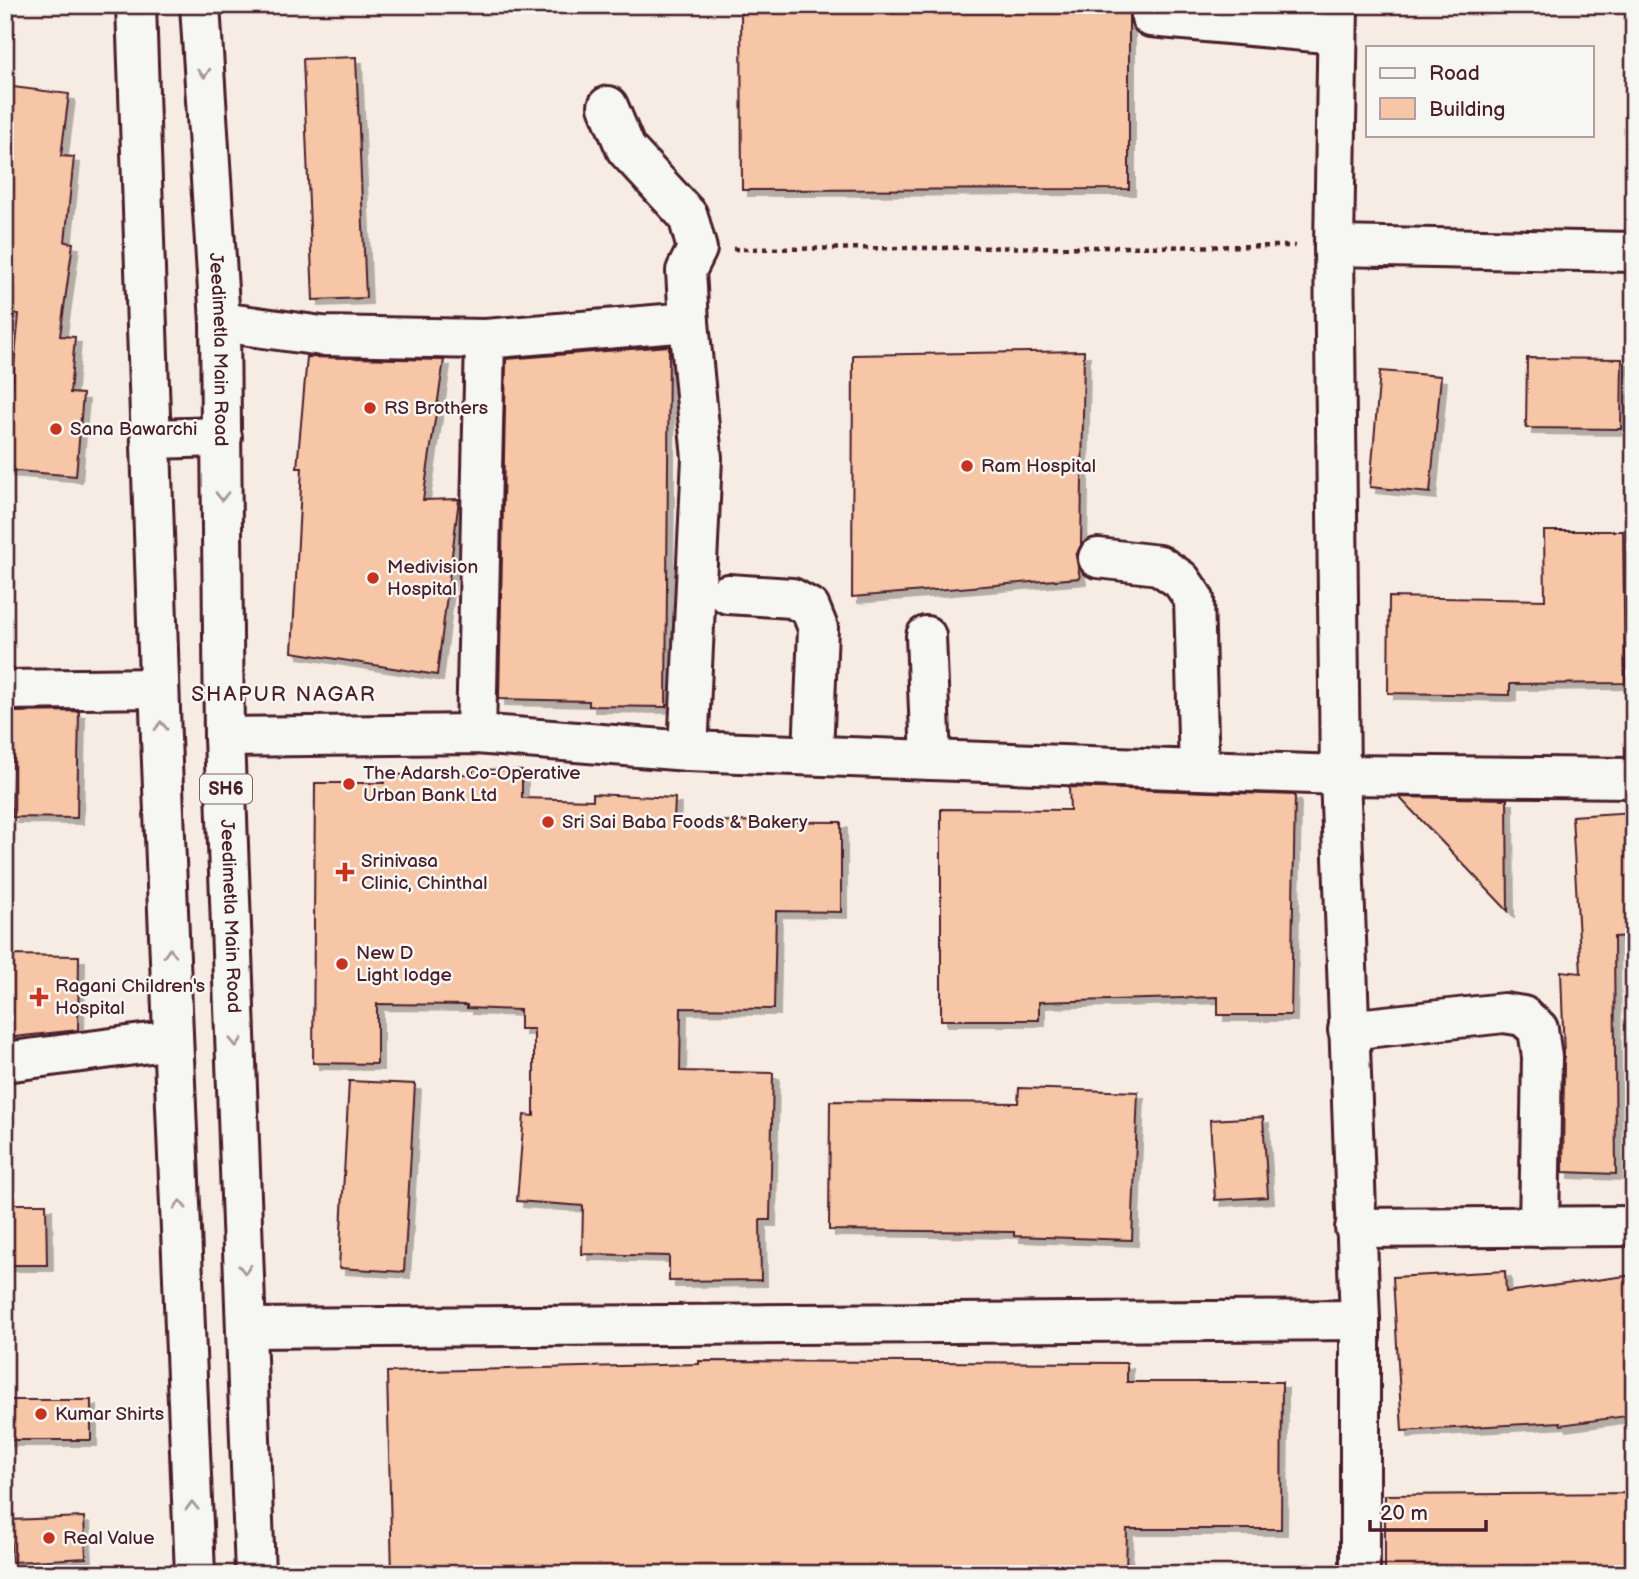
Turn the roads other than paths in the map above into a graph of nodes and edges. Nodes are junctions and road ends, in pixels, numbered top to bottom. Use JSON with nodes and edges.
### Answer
{"nodes":[{"id":1,"x":136,"y":5,"type":"edge"},
{"id":2,"x":200,"y":5,"type":"edge"},
{"id":3,"x":1151,"y":17,"type":"dead end"},
{"id":4,"x":1338,"y":20,"type":"edge"},
{"id":5,"x":608,"y":106,"type":"dead end"},
{"id":6,"x":1334,"y":246,"type":"junction"},
{"id":7,"x":1634,"y":252,"type":"edge"},
{"id":8,"x":220,"y":322,"type":"junction"},
{"id":9,"x":689,"y":322,"type":"junction"},
{"id":10,"x":485,"y":339,"type":"junction"},
{"id":11,"x":222,"y":437,"type":"junction"},
{"id":12,"x":151,"y":439,"type":"junction"},
{"id":13,"x":1098,"y":558,"type":"dead end"},
{"id":14,"x":728,"y":594,"type":"dead end"},
{"id":15,"x":926,"y":636,"type":"dead end"},
{"id":16,"x":159,"y":688,"type":"junction"},
{"id":17,"x":5,"y":690,"type":"edge"},
{"id":18,"x":475,"y":734,"type":"junction"},
{"id":19,"x":224,"y":737,"type":"junction"},
{"id":20,"x":688,"y":751,"type":"junction"},
{"id":21,"x":813,"y":755,"type":"junction"},
{"id":22,"x":931,"y":760,"type":"junction"},
{"id":23,"x":1199,"y":770,"type":"junction"},
{"id":24,"x":1340,"y":775,"type":"junction"},
{"id":25,"x":1634,"y":778,"type":"edge"},
{"id":26,"x":1348,"y":1030,"type":"junction"},
{"id":27,"x":173,"y":1040,"type":"junction"},
{"id":28,"x":5,"y":1062,"type":"edge"},
{"id":29,"x":1634,"y":1226,"type":"edge"},
{"id":30,"x":1539,"y":1227,"type":"junction"},
{"id":31,"x":1355,"y":1228,"type":"junction"},
{"id":32,"x":1360,"y":1320,"type":"junction"},
{"id":33,"x":247,"y":1328,"type":"junction"},
{"id":34,"x":195,"y":1574,"type":"edge"},
{"id":35,"x":255,"y":1574,"type":"edge"},
{"id":36,"x":1360,"y":1574,"type":"edge"}],
"edges":[{"from":1,"to":12,"type":"street"},
{"from":2,"to":8,"type":"street","name":"Jeedimetla Main Road","number":"SH6","one_way":true},
{"from":3,"to":4,"type":"street"},
{"from":4,"to":6,"type":"street"},
{"from":5,"to":9,"type":"street"},
{"from":6,"to":7,"type":"street"},
{"from":6,"to":24,"type":"street"},
{"from":8,"to":10,"type":"street"},
{"from":8,"to":11,"type":"street","name":"Jeedimetla Main Road","number":"SH6"},
{"from":9,"to":10,"type":"street"},
{"from":9,"to":20,"type":"street"},
{"from":10,"to":18,"type":"street"},
{"from":11,"to":12,"type":"street"},
{"from":11,"to":19,"type":"street","name":"Jeedimetla Main Road","number":"SH6","one_way":true},
{"from":12,"to":16,"type":"street"},
{"from":13,"to":23,"type":"street"},
{"from":14,"to":21,"type":"street"},
{"from":15,"to":22,"type":"street"},
{"from":16,"to":17,"type":"street"},
{"from":27,"to":16,"type":"street","one_way":true},
{"from":18,"to":19,"type":"street"},
{"from":18,"to":20,"type":"street"},
{"from":19,"to":33,"type":"street","name":"Jeedimetla Main Road","number":"SH6","one_way":true},
{"from":20,"to":21,"type":"street"},
{"from":21,"to":22,"type":"street"},
{"from":22,"to":23,"type":"street"},
{"from":23,"to":24,"type":"street"},
{"from":24,"to":25,"type":"street"},
{"from":24,"to":26,"type":"street"},
{"from":26,"to":30,"type":"street"},
{"from":26,"to":31,"type":"street"},
{"from":27,"to":28,"type":"street"},
{"from":34,"to":27,"type":"street","one_way":true},
{"from":29,"to":30,"type":"street"},
{"from":30,"to":31,"type":"street"},
{"from":31,"to":32,"type":"street"},
{"from":32,"to":33,"type":"street"},
{"from":32,"to":36,"type":"street"},
{"from":33,"to":35,"type":"street","name":"Jeedimetla Main Road","number":"SH6"}]}
